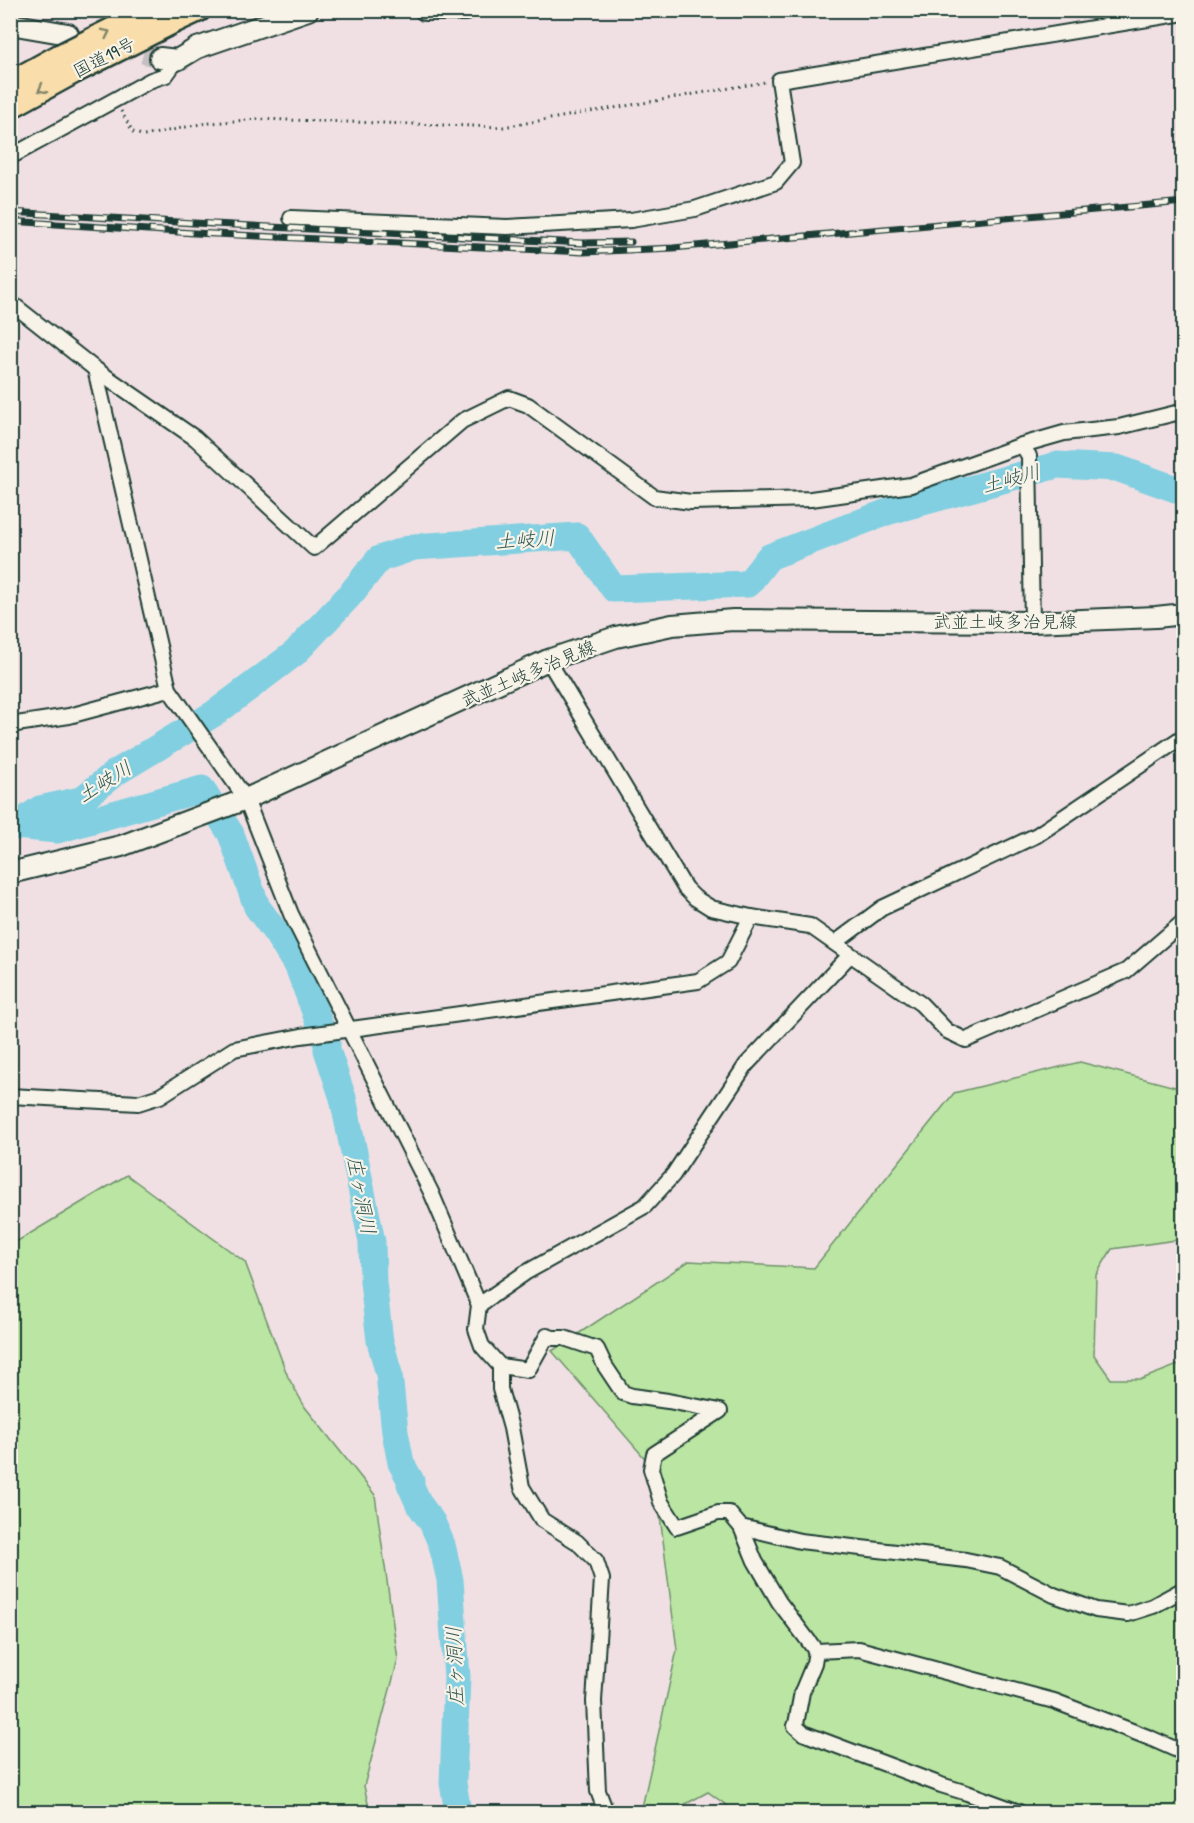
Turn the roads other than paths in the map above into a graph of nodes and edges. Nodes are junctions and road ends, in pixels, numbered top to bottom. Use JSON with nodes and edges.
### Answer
{"nodes":[{"id":1,"x":151,"y":10,"type":"edge"},
{"id":2,"x":199,"y":10,"type":"edge"},
{"id":3,"x":308,"y":10,"type":"edge"},
{"id":4,"x":425,"y":10,"type":"edge"},
{"id":5,"x":465,"y":10,"type":"edge"},
{"id":6,"x":1184,"y":13,"type":"edge"},
{"id":7,"x":10,"y":24,"type":"edge"},
{"id":8,"x":67,"y":54,"type":"junction"},
{"id":9,"x":168,"y":59,"type":"joint"},
{"id":10,"x":10,"y":83,"type":"edge"},
{"id":11,"x":10,"y":107,"type":"edge"},
{"id":12,"x":10,"y":157,"type":"edge"},
{"id":13,"x":291,"y":218,"type":"dead end"},
{"id":14,"x":10,"y":302,"type":"edge"},
{"id":15,"x":95,"y":369,"type":"junction"},
{"id":16,"x":1184,"y":415,"type":"edge"},
{"id":17,"x":1026,"y":451,"type":"junction"},
{"id":18,"x":1033,"y":614,"type":"junction"},
{"id":19,"x":1184,"y":614,"type":"edge"},
{"id":20,"x":548,"y":660,"type":"junction"},
{"id":21,"x":169,"y":689,"type":"junction"},
{"id":22,"x":10,"y":725,"type":"edge"},
{"id":23,"x":1184,"y":736,"type":"edge"},
{"id":24,"x":242,"y":798,"type":"junction"},
{"id":25,"x":10,"y":873,"type":"edge"},
{"id":26,"x":751,"y":917,"type":"junction"},
{"id":27,"x":1184,"y":921,"type":"edge"},
{"id":28,"x":835,"y":943,"type":"junction"},
{"id":29,"x":850,"y":955,"type":"junction"},
{"id":30,"x":350,"y":1030,"type":"junction"},
{"id":31,"x":10,"y":1096,"type":"edge"},
{"id":32,"x":479,"y":1305,"type":"junction"},
{"id":33,"x":500,"y":1365,"type":"junction"},
{"id":34,"x":741,"y":1527,"type":"junction"},
{"id":35,"x":1184,"y":1589,"type":"edge"},
{"id":36,"x":816,"y":1651,"type":"junction"},
{"id":37,"x":1184,"y":1753,"type":"edge"},
{"id":38,"x":606,"y":1812,"type":"edge"},
{"id":39,"x":1019,"y":1812,"type":"edge"}],
"edges":[{"from":8,"to":1,"type":"highway","name":"国道19号","one_way":true,"bridge":true},
{"from":2,"to":8,"type":"highway","name":"国道19号","bridge":true},
{"from":3,"to":9,"type":"main road"},
{"from":4,"to":5,"type":"main road"},
{"from":6,"to":13,"type":"street"},
{"from":7,"to":8,"type":"main road"},
{"from":8,"to":10,"type":"highway","name":"国道19号"},
{"from":8,"to":11,"type":"highway","name":"国道19号","one_way":true},
{"from":9,"to":12,"type":"street"},
{"from":14,"to":15,"type":"street"},
{"from":15,"to":17,"type":"street"},
{"from":15,"to":21,"type":"street"},
{"from":16,"to":17,"type":"street"},
{"from":17,"to":18,"type":"street"},
{"from":18,"to":19,"type":"main road","name":"武並土岐多治見線"},
{"from":18,"to":20,"type":"main road","name":"武並土岐多治見線"},
{"from":20,"to":24,"type":"main road","name":"武並土岐多治見線"},
{"from":20,"to":26,"type":"street"},
{"from":21,"to":22,"type":"street"},
{"from":21,"to":24,"type":"street"},
{"from":23,"to":28,"type":"street"},
{"from":24,"to":25,"type":"main road","name":"武並土岐多治見線"},
{"from":24,"to":30,"type":"street"},
{"from":26,"to":28,"type":"street"},
{"from":26,"to":30,"type":"street"},
{"from":27,"to":29,"type":"street"},
{"from":28,"to":29,"type":"street"},
{"from":29,"to":32,"type":"street"},
{"from":30,"to":31,"type":"street"},
{"from":30,"to":32,"type":"street"},
{"from":32,"to":33,"type":"street"},
{"from":33,"to":34,"type":"street"},
{"from":33,"to":38,"type":"street"},
{"from":34,"to":35,"type":"street"},
{"from":34,"to":36,"type":"street"},
{"from":36,"to":37,"type":"street"},
{"from":36,"to":39,"type":"street"}]}
